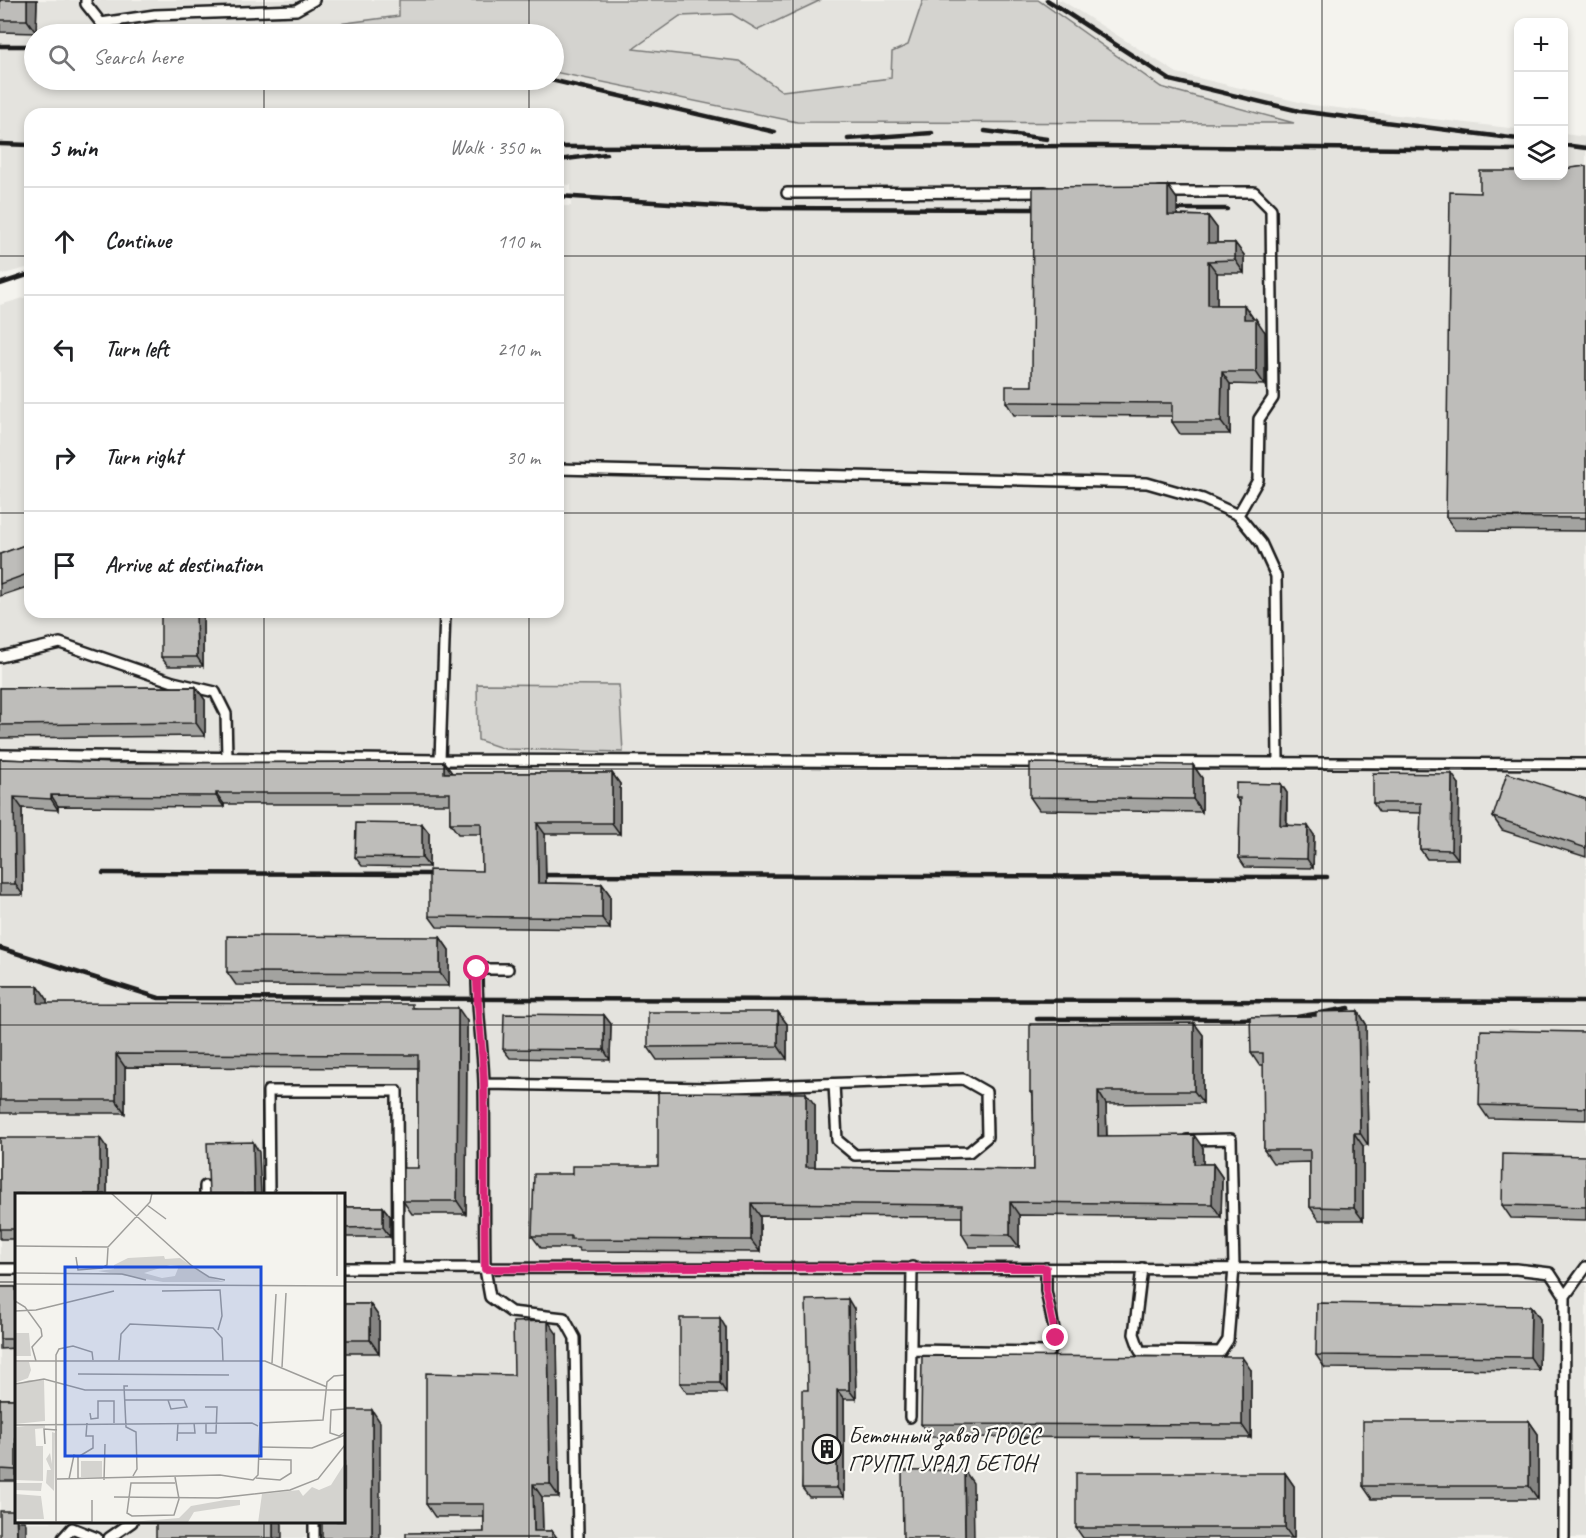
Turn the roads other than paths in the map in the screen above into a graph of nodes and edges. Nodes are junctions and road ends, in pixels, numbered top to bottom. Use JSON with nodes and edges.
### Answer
{"nodes":[{"id":1,"x":86,"y":0,"type":"edge"},
{"id":2,"x":314,"y":0,"type":"edge"},
{"id":3,"x":1050,"y":192,"type":"edge"},
{"id":4,"x":1146,"y":192,"type":"edge"},
{"id":5,"x":787,"y":193,"type":"dead end"},
{"id":6,"x":564,"y":469,"type":"edge"},
{"id":7,"x":1238,"y":515,"type":"junction"},
{"id":8,"x":445,"y":618,"type":"edge"},
{"id":9,"x":0,"y":657,"type":"edge"},
{"id":10,"x":0,"y":755,"type":"edge"},
{"id":11,"x":227,"y":758,"type":"junction"},
{"id":12,"x":440,"y":760,"type":"junction"},
{"id":13,"x":1278,"y":762,"type":"junction"},
{"id":14,"x":1586,"y":764,"type":"edge"},
{"id":15,"x":508,"y":969,"type":"dead end"},
{"id":16,"x":484,"y":1084,"type":"junction"},
{"id":17,"x":834,"y":1084,"type":"junction"},
{"id":18,"x":1176,"y":1140,"type":"edge"},
{"id":19,"x":268,"y":1193,"type":"edge"},
{"id":20,"x":912,"y":1267,"type":"junction"},
{"id":21,"x":1586,"y":1267,"type":"edge"},
{"id":22,"x":345,"y":1268,"type":"edge"},
{"id":23,"x":398,"y":1268,"type":"junction"},
{"id":24,"x":1046,"y":1268,"type":"junction"},
{"id":25,"x":1142,"y":1268,"type":"junction"},
{"id":26,"x":1234,"y":1268,"type":"junction"},
{"id":27,"x":485,"y":1269,"type":"junction"},
{"id":28,"x":1565,"y":1296,"type":"junction"},
{"id":29,"x":911,"y":1350,"type":"junction"},
{"id":30,"x":910,"y":1416,"type":"dead end"},
{"id":31,"x":129,"y":1523,"type":"edge"},
{"id":32,"x":63,"y":1538,"type":"edge"},
{"id":33,"x":97,"y":1538,"type":"edge"},
{"id":34,"x":109,"y":1538,"type":"edge"},
{"id":35,"x":578,"y":1538,"type":"edge"},
{"id":36,"x":1564,"y":1538,"type":"edge"}],
"edges":[{"from":1,"to":2,"type":"lane"},
{"from":3,"to":5,"type":"lane"},
{"from":4,"to":7,"type":"lane"},
{"from":6,"to":7,"type":"lane"},
{"from":7,"to":13,"type":"lane"},
{"from":8,"to":12,"type":"lane"},
{"from":9,"to":11,"type":"lane"},
{"from":10,"to":11,"type":"lane"},
{"from":11,"to":12,"type":"lane"},
{"from":12,"to":13,"type":"lane"},
{"from":13,"to":14,"type":"lane"},
{"from":15,"to":16,"type":"lane"},
{"from":16,"to":17,"type":"lane"},
{"from":16,"to":27,"type":"lane"},
{"from":17,"to":17,"type":"lane"},
{"from":18,"to":26,"type":"lane"},
{"from":19,"to":23,"type":"lane"},
{"from":20,"to":24,"type":"lane"},
{"from":20,"to":27,"type":"lane"},
{"from":20,"to":29,"type":"lane"},
{"from":21,"to":28,"type":"lane"},
{"from":22,"to":23,"type":"lane"},
{"from":23,"to":27,"type":"lane"},
{"from":24,"to":25,"type":"lane"},
{"from":24,"to":29,"type":"lane"},
{"from":25,"to":26,"type":"lane"},
{"from":25,"to":26,"type":"lane"},
{"from":26,"to":28,"type":"lane"},
{"from":27,"to":35,"type":"lane"},
{"from":28,"to":36,"type":"lane"},
{"from":29,"to":30,"type":"lane"},
{"from":31,"to":34,"type":"lane"},
{"from":32,"to":33,"type":"lane"}]}
